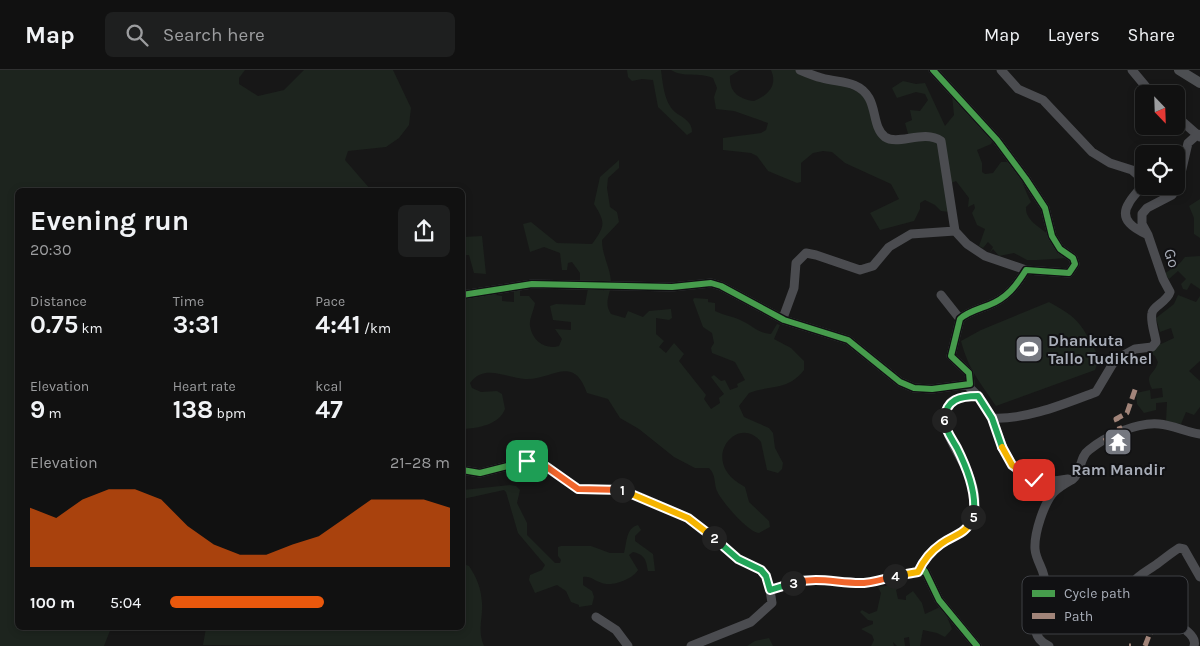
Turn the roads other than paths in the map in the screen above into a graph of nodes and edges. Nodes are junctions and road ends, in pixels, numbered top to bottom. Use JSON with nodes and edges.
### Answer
{"nodes":[{"id":1,"x":800,"y":70,"type":"edge"},
{"id":2,"x":932,"y":70,"type":"edge"},
{"id":3,"x":1001,"y":70,"type":"edge"},
{"id":4,"x":1132,"y":70,"type":"edge"},
{"id":5,"x":1180,"y":70,"type":"edge"},
{"id":6,"x":1200,"y":83,"type":"edge"},
{"id":7,"x":1144,"y":85,"type":"edge"},
{"id":8,"x":1185,"y":124,"type":"edge"},
{"id":9,"x":1199,"y":136,"type":"edge"},
{"id":10,"x":955,"y":231,"type":"junction"},
{"id":11,"x":1148,"y":235,"type":"junction"},
{"id":12,"x":1026,"y":270,"type":"junction"},
{"id":13,"x":465,"y":295,"type":"edge"},
{"id":14,"x":940,"y":295,"type":"dead end"},
{"id":15,"x":782,"y":318,"type":"junction"},
{"id":16,"x":960,"y":319,"type":"junction"},
{"id":17,"x":965,"y":385,"type":"junction"},
{"id":18,"x":978,"y":396,"type":"junction"},
{"id":19,"x":992,"y":418,"type":"junction"},
{"id":20,"x":1200,"y":434,"type":"edge"},
{"id":21,"x":465,"y":470,"type":"edge"},
{"id":22,"x":1073,"y":478,"type":"junction"},
{"id":23,"x":918,"y":572,"type":"junction"},
{"id":24,"x":1044,"y":576,"type":"edge"},
{"id":25,"x":1137,"y":576,"type":"edge"},
{"id":26,"x":1200,"y":577,"type":"edge"},
{"id":27,"x":770,"y":590,"type":"junction"},
{"id":28,"x":596,"y":616,"type":"dead end"},
{"id":29,"x":1188,"y":631,"type":"edge"},
{"id":30,"x":1037,"y":634,"type":"edge"},
{"id":31,"x":628,"y":646,"type":"edge"},
{"id":32,"x":691,"y":646,"type":"edge"},
{"id":33,"x":977,"y":646,"type":"edge"},
{"id":34,"x":1049,"y":646,"type":"edge"},
{"id":35,"x":1194,"y":646,"type":"edge"}],
"edges":[{"from":1,"to":10,"type":"street"},
{"from":2,"to":12,"type":"street"},
{"from":3,"to":11,"type":"street","name":"Go"},
{"from":4,"to":7,"type":"street"},
{"from":5,"to":6,"type":"main road"},
{"from":8,"to":9,"type":"street"},
{"from":9,"to":11,"type":"street"},
{"from":10,"to":12,"type":"street"},
{"from":10,"to":15,"type":"street"},
{"from":11,"to":19,"type":"street","name":"Go"},
{"from":12,"to":16,"type":"street"},
{"from":13,"to":15,"type":"street"},
{"from":14,"to":16,"type":"street"},
{"from":15,"to":17,"type":"street"},
{"from":16,"to":17,"type":"street"},
{"from":17,"to":18,"type":"street"},
{"from":18,"to":19,"type":"street"},
{"from":18,"to":23,"type":"street"},
{"from":19,"to":22,"type":"street"},
{"from":20,"to":22,"type":"street"},
{"from":21,"to":27,"type":"street"},
{"from":22,"to":24,"type":"street"},
{"from":23,"to":27,"type":"street"},
{"from":23,"to":33,"type":"street"},
{"from":25,"to":26,"type":"street"},
{"from":27,"to":32,"type":"street"},
{"from":28,"to":31,"type":"street"},
{"from":29,"to":35,"type":"street"},
{"from":30,"to":34,"type":"street"}]}
